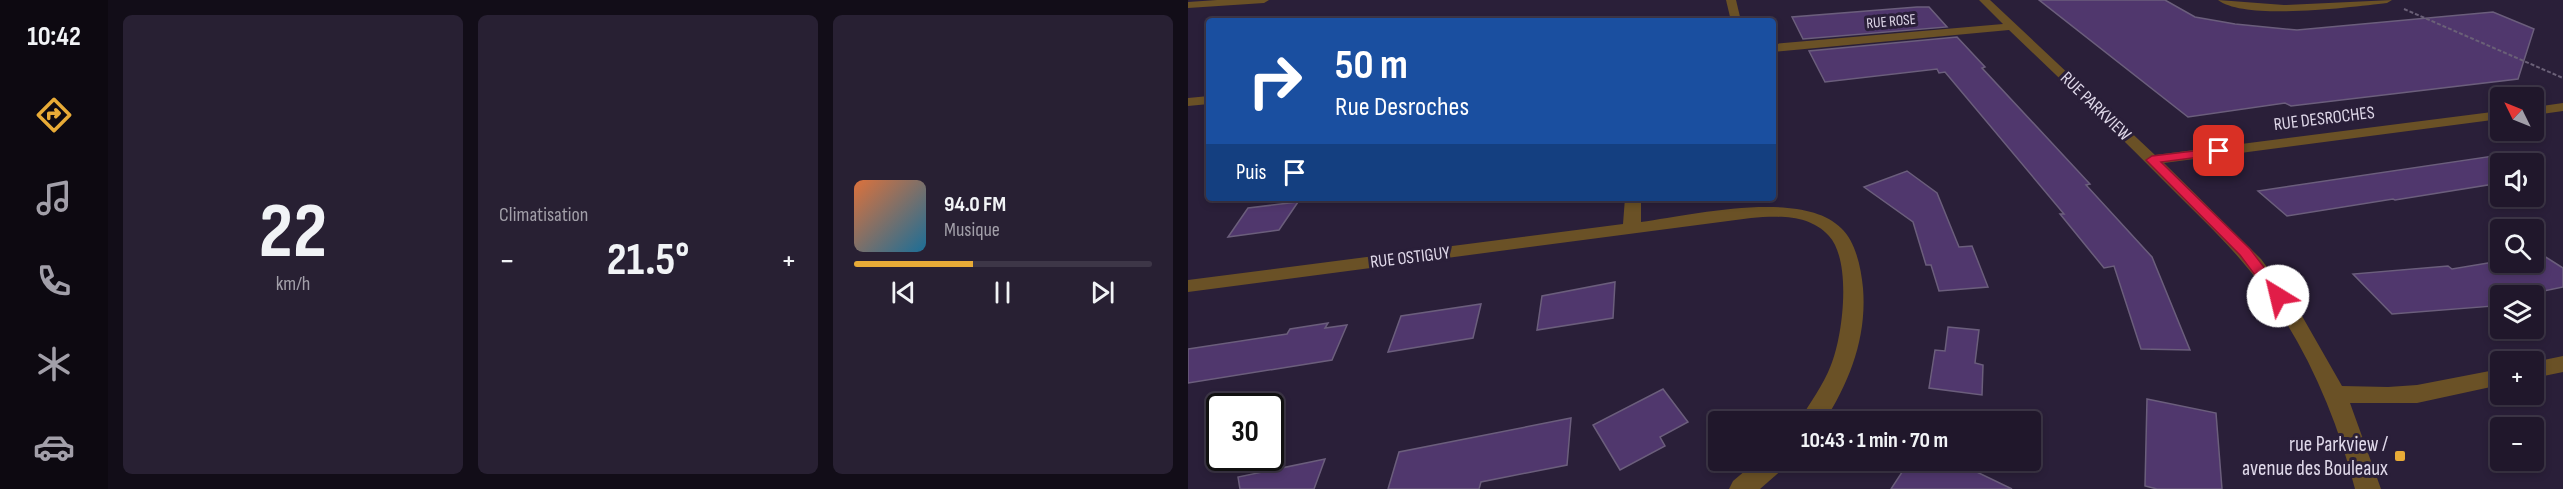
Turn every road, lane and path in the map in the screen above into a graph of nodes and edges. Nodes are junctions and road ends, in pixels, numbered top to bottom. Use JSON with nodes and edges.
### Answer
{"nodes":[{"id":1,"x":1264,"y":0,"type":"edge"},
{"id":2,"x":1731,"y":0,"type":"edge"},
{"id":3,"x":1984,"y":0,"type":"edge"},
{"id":4,"x":2223,"y":0,"type":"edge"},
{"id":5,"x":2386,"y":0,"type":"edge"},
{"id":6,"x":1188,"y":5,"type":"edge"},
{"id":7,"x":1735,"y":18,"type":"edge"},
{"id":8,"x":2012,"y":26,"type":"junction"},
{"id":9,"x":1776,"y":48,"type":"edge"},
{"id":10,"x":2563,"y":78,"type":"edge"},
{"id":11,"x":1206,"y":100,"type":"edge"},
{"id":12,"x":1188,"y":102,"type":"edge"},
{"id":13,"x":2563,"y":107,"type":"edge"},
{"id":14,"x":2544,"y":110,"type":"edge"},
{"id":15,"x":2490,"y":116,"type":"edge"},
{"id":16,"x":2152,"y":160,"type":"junction"},
{"id":17,"x":1633,"y":201,"type":"edge"},
{"id":18,"x":1632,"y":229,"type":"junction"},
{"id":19,"x":1188,"y":286,"type":"edge"},
{"id":20,"x":2563,"y":364,"type":"edge"},
{"id":21,"x":2544,"y":368,"type":"edge"},
{"id":22,"x":2490,"y":379,"type":"edge"},
{"id":23,"x":2335,"y":394,"type":"junction"},
{"id":24,"x":1818,"y":411,"type":"edge"},
{"id":25,"x":1763,"y":471,"type":"edge"},
{"id":26,"x":1742,"y":489,"type":"edge"},
{"id":27,"x":2368,"y":489,"type":"edge"}],
"edges":[{"from":1,"to":6,"type":"street"},
{"from":2,"to":7,"type":"street"},
{"from":3,"to":8,"type":"street","name":"RUE PARKVIEW"},
{"from":4,"to":5,"type":"street"},
{"from":5,"to":10,"type":"path"},
{"from":8,"to":9,"type":"street","name":"RUE ROSE"},
{"from":8,"to":16,"type":"street","name":"RUE PARKVIEW"},
{"from":11,"to":12,"type":"street"},
{"from":13,"to":14,"type":"street"},
{"from":15,"to":16,"type":"street","name":"RUE DESROCHES"},
{"from":16,"to":23,"type":"street","name":"RUE PARKVIEW"},
{"from":17,"to":18,"type":"street"},
{"from":18,"to":19,"type":"street","name":"RUE OSTIGUY"},
{"from":18,"to":24,"type":"street","name":"RUE OSTIGUY"},
{"from":20,"to":21,"type":"street"},
{"from":22,"to":23,"type":"street"},
{"from":23,"to":27,"type":"street","name":"RUE PARKVIEW"},
{"from":25,"to":26,"type":"street"}]}
